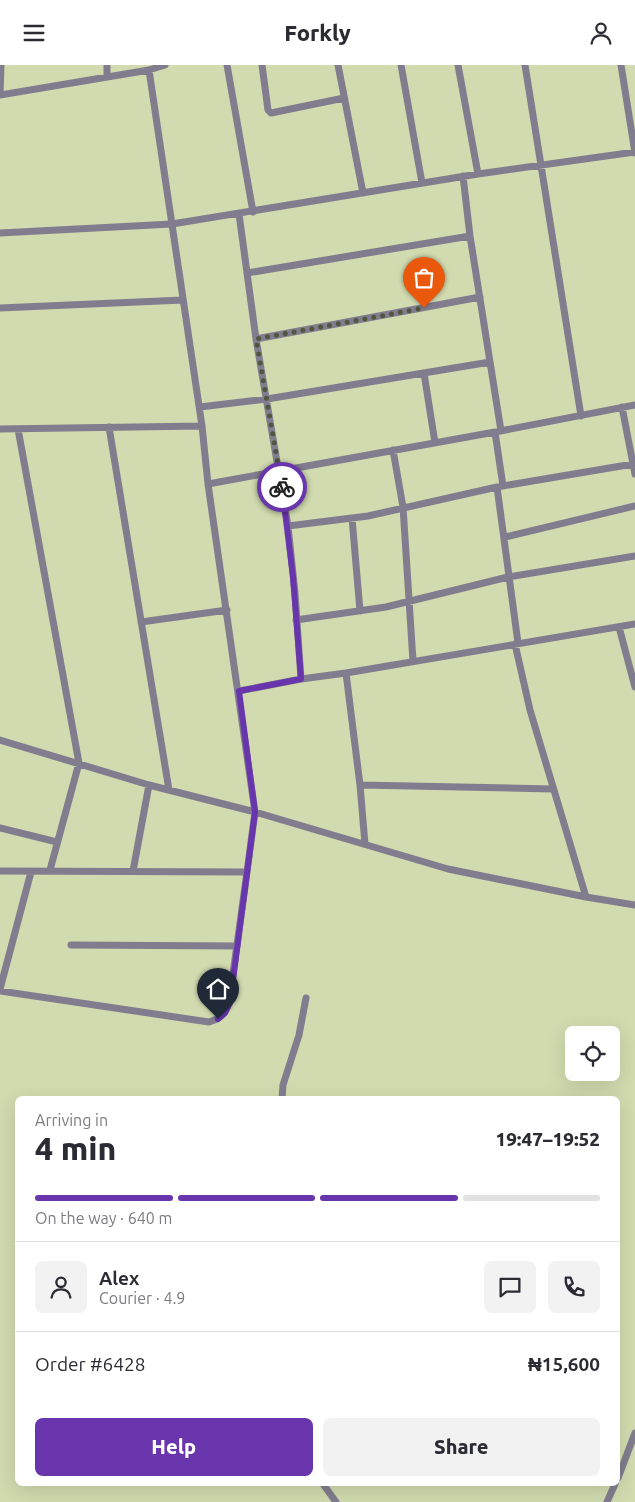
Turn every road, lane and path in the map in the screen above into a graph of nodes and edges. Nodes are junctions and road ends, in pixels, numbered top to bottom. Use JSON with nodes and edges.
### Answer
{"nodes":[{"id":1,"x":1,"y":65,"type":"edge"},
{"id":2,"x":107,"y":65,"type":"edge"},
{"id":3,"x":165,"y":65,"type":"edge"},
{"id":4,"x":227,"y":65,"type":"edge"},
{"id":5,"x":262,"y":65,"type":"edge"},
{"id":6,"x":338,"y":65,"type":"edge"},
{"id":7,"x":401,"y":65,"type":"edge"},
{"id":8,"x":458,"y":65,"type":"edge"},
{"id":9,"x":525,"y":65,"type":"edge"},
{"id":10,"x":621,"y":65,"type":"edge"},
{"id":11,"x":149,"y":70,"type":"junction"},
{"id":12,"x":107,"y":77,"type":"junction"},
{"id":13,"x":0,"y":95,"type":"edge"},
{"id":14,"x":344,"y":98,"type":"junction"},
{"id":15,"x":632,"y":108,"type":"edge"},
{"id":16,"x":635,"y":153,"type":"edge"},
{"id":17,"x":542,"y":165,"type":"junction"},
{"id":18,"x":478,"y":174,"type":"junction"},
{"id":19,"x":462,"y":176,"type":"junction"},
{"id":20,"x":422,"y":183,"type":"junction"},
{"id":21,"x":363,"y":193,"type":"junction"},
{"id":22,"x":252,"y":212,"type":"junction"},
{"id":23,"x":239,"y":214,"type":"junction"},
{"id":24,"x":172,"y":224,"type":"junction"},
{"id":25,"x":0,"y":233,"type":"edge"},
{"id":26,"x":470,"y":236,"type":"junction"},
{"id":27,"x":247,"y":273,"type":"junction"},
{"id":28,"x":480,"y":297,"type":"junction"},
{"id":29,"x":183,"y":300,"type":"junction"},
{"id":30,"x":0,"y":307,"type":"edge"},
{"id":31,"x":256,"y":339,"type":"junction"},
{"id":32,"x":490,"y":362,"type":"junction"},
{"id":33,"x":424,"y":373,"type":"junction"},
{"id":34,"x":267,"y":399,"type":"junction"},
{"id":35,"x":635,"y":405,"type":"edge"},
{"id":36,"x":200,"y":407,"type":"junction"},
{"id":37,"x":622,"y":407,"type":"junction"},
{"id":38,"x":581,"y":416,"type":"junction"},
{"id":39,"x":202,"y":426,"type":"junction"},
{"id":40,"x":110,"y":427,"type":"junction"},
{"id":41,"x":0,"y":429,"type":"edge"},
{"id":42,"x":18,"y":429,"type":"junction"},
{"id":43,"x":498,"y":432,"type":"junction"},
{"id":44,"x":435,"y":443,"type":"junction"},
{"id":45,"x":393,"y":450,"type":"junction"},
{"id":46,"x":633,"y":464,"type":"junction"},
{"id":47,"x":280,"y":471,"type":"junction"},
{"id":48,"x":635,"y":474,"type":"edge"},
{"id":49,"x":208,"y":484,"type":"junction"},
{"id":50,"x":500,"y":487,"type":"junction"},
{"id":51,"x":635,"y":506,"type":"edge"},
{"id":52,"x":403,"y":507,"type":"junction"},
{"id":53,"x":352,"y":518,"type":"junction"},
{"id":54,"x":288,"y":526,"type":"junction"},
{"id":55,"x":505,"y":537,"type":"junction"},
{"id":56,"x":635,"y":556,"type":"edge"},
{"id":57,"x":508,"y":577,"type":"junction"},
{"id":58,"x":409,"y":601,"type":"junction"},
{"id":59,"x":227,"y":610,"type":"junction"},
{"id":60,"x":360,"y":611,"type":"junction"},
{"id":61,"x":296,"y":620,"type":"junction"},
{"id":62,"x":141,"y":622,"type":"junction"},
{"id":63,"x":635,"y":624,"type":"edge"},
{"id":64,"x":618,"y":627,"type":"junction"},
{"id":65,"x":516,"y":644,"type":"junction"},
{"id":66,"x":414,"y":661,"type":"junction"},
{"id":67,"x":346,"y":673,"type":"junction"},
{"id":68,"x":301,"y":679,"type":"junction"},
{"id":69,"x":635,"y":687,"type":"edge"},
{"id":70,"x":239,"y":691,"type":"junction"},
{"id":71,"x":0,"y":740,"type":"edge"},
{"id":72,"x":79,"y":763,"type":"junction"},
{"id":73,"x":148,"y":785,"type":"junction"},
{"id":74,"x":360,"y":785,"type":"junction"},
{"id":75,"x":553,"y":789,"type":"junction"},
{"id":76,"x":168,"y":790,"type":"junction"},
{"id":77,"x":255,"y":812,"type":"junction"},
{"id":78,"x":0,"y":828,"type":"edge"},
{"id":79,"x":57,"y":842,"type":"junction"},
{"id":80,"x":365,"y":845,"type":"junction"},
{"id":81,"x":50,"y":870,"type":"junction"},
{"id":82,"x":0,"y":871,"type":"edge"},
{"id":83,"x":32,"y":871,"type":"junction"},
{"id":84,"x":133,"y":871,"type":"junction"},
{"id":85,"x":247,"y":872,"type":"junction"},
{"id":86,"x":586,"y":897,"type":"junction"},
{"id":87,"x":635,"y":905,"type":"edge"},
{"id":88,"x":71,"y":945,"type":"dead end"},
{"id":89,"x":237,"y":946,"type":"junction"},
{"id":90,"x":0,"y":990,"type":"edge"},
{"id":91,"x":306,"y":998,"type":"dead end"},
{"id":92,"x":282,"y":1096,"type":"edge"},
{"id":93,"x":635,"y":1433,"type":"edge"},
{"id":94,"x":620,"y":1473,"type":"edge"},
{"id":95,"x":324,"y":1486,"type":"edge"},
{"id":96,"x":614,"y":1486,"type":"edge"},
{"id":97,"x":336,"y":1502,"type":"edge"},
{"id":98,"x":607,"y":1502,"type":"edge"}],
"edges":[{"from":1,"to":13,"type":"street"},
{"from":2,"to":12,"type":"street"},
{"from":3,"to":11,"type":"street"},
{"from":4,"to":22,"type":"street"},
{"from":5,"to":14,"type":"street"},
{"from":6,"to":14,"type":"street"},
{"from":7,"to":20,"type":"street"},
{"from":8,"to":18,"type":"street"},
{"from":9,"to":17,"type":"street"},
{"from":10,"to":15,"type":"street"},
{"from":11,"to":12,"type":"street"},
{"from":11,"to":24,"type":"street"},
{"from":12,"to":13,"type":"street"},
{"from":14,"to":21,"type":"street"},
{"from":15,"to":16,"type":"street"},
{"from":16,"to":17,"type":"street"},
{"from":17,"to":18,"type":"street"},
{"from":17,"to":38,"type":"street"},
{"from":18,"to":19,"type":"street"},
{"from":19,"to":20,"type":"street"},
{"from":19,"to":26,"type":"street"},
{"from":20,"to":21,"type":"street"},
{"from":21,"to":22,"type":"street"},
{"from":22,"to":23,"type":"street"},
{"from":23,"to":24,"type":"street"},
{"from":23,"to":27,"type":"street"},
{"from":24,"to":25,"type":"street"},
{"from":24,"to":29,"type":"street"},
{"from":26,"to":27,"type":"street"},
{"from":26,"to":28,"type":"street"},
{"from":27,"to":31,"type":"street"},
{"from":28,"to":31,"type":"street"},
{"from":28,"to":32,"type":"street"},
{"from":29,"to":30,"type":"street"},
{"from":29,"to":36,"type":"street"},
{"from":31,"to":34,"type":"street"},
{"from":32,"to":33,"type":"street"},
{"from":32,"to":43,"type":"street"},
{"from":33,"to":34,"type":"street"},
{"from":33,"to":44,"type":"street"},
{"from":34,"to":36,"type":"street"},
{"from":34,"to":47,"type":"street"},
{"from":35,"to":37,"type":"street"},
{"from":36,"to":39,"type":"street"},
{"from":37,"to":38,"type":"street"},
{"from":37,"to":46,"type":"street"},
{"from":38,"to":43,"type":"street"},
{"from":39,"to":40,"type":"street"},
{"from":39,"to":49,"type":"street"},
{"from":40,"to":42,"type":"street"},
{"from":40,"to":62,"type":"street"},
{"from":41,"to":42,"type":"street"},
{"from":42,"to":72,"type":"street"},
{"from":43,"to":44,"type":"street"},
{"from":43,"to":50,"type":"street"},
{"from":44,"to":45,"type":"street"},
{"from":45,"to":47,"type":"street"},
{"from":45,"to":52,"type":"street"},
{"from":46,"to":48,"type":"street"},
{"from":46,"to":50,"type":"street"},
{"from":47,"to":49,"type":"street"},
{"from":47,"to":54,"type":"street"},
{"from":49,"to":59,"type":"street"},
{"from":50,"to":52,"type":"street"},
{"from":50,"to":55,"type":"street"},
{"from":51,"to":55,"type":"street"},
{"from":52,"to":53,"type":"street"},
{"from":52,"to":58,"type":"street"},
{"from":53,"to":54,"type":"street"},
{"from":53,"to":60,"type":"street"},
{"from":54,"to":61,"type":"street"},
{"from":55,"to":57,"type":"street"},
{"from":56,"to":57,"type":"street"},
{"from":57,"to":58,"type":"street"},
{"from":57,"to":65,"type":"street"},
{"from":58,"to":60,"type":"street"},
{"from":58,"to":66,"type":"street"},
{"from":59,"to":62,"type":"street"},
{"from":59,"to":70,"type":"street"},
{"from":60,"to":61,"type":"street"},
{"from":61,"to":68,"type":"street"},
{"from":62,"to":76,"type":"street"},
{"from":63,"to":64,"type":"street"},
{"from":64,"to":65,"type":"street"},
{"from":64,"to":69,"type":"street"},
{"from":65,"to":66,"type":"street"},
{"from":65,"to":75,"type":"street"},
{"from":66,"to":67,"type":"street"},
{"from":67,"to":68,"type":"street"},
{"from":67,"to":74,"type":"street"},
{"from":68,"to":70,"type":"street"},
{"from":70,"to":77,"type":"street"},
{"from":71,"to":72,"type":"street"},
{"from":72,"to":73,"type":"street"},
{"from":72,"to":79,"type":"street"},
{"from":73,"to":76,"type":"street"},
{"from":73,"to":84,"type":"street"},
{"from":74,"to":75,"type":"street"},
{"from":74,"to":80,"type":"street"},
{"from":75,"to":86,"type":"street"},
{"from":76,"to":77,"type":"street"},
{"from":77,"to":80,"type":"street"},
{"from":77,"to":85,"type":"street"},
{"from":78,"to":79,"type":"street"},
{"from":79,"to":81,"type":"street"},
{"from":80,"to":86,"type":"street"},
{"from":81,"to":83,"type":"street"},
{"from":81,"to":84,"type":"street"},
{"from":82,"to":83,"type":"street"},
{"from":83,"to":90,"type":"street"},
{"from":84,"to":85,"type":"street"},
{"from":85,"to":89,"type":"street"},
{"from":86,"to":87,"type":"street"},
{"from":88,"to":89,"type":"street"},
{"from":89,"to":90,"type":"street"},
{"from":91,"to":92,"type":"street"},
{"from":93,"to":94,"type":"street"},
{"from":95,"to":97,"type":"street"},
{"from":96,"to":98,"type":"street"}]}
